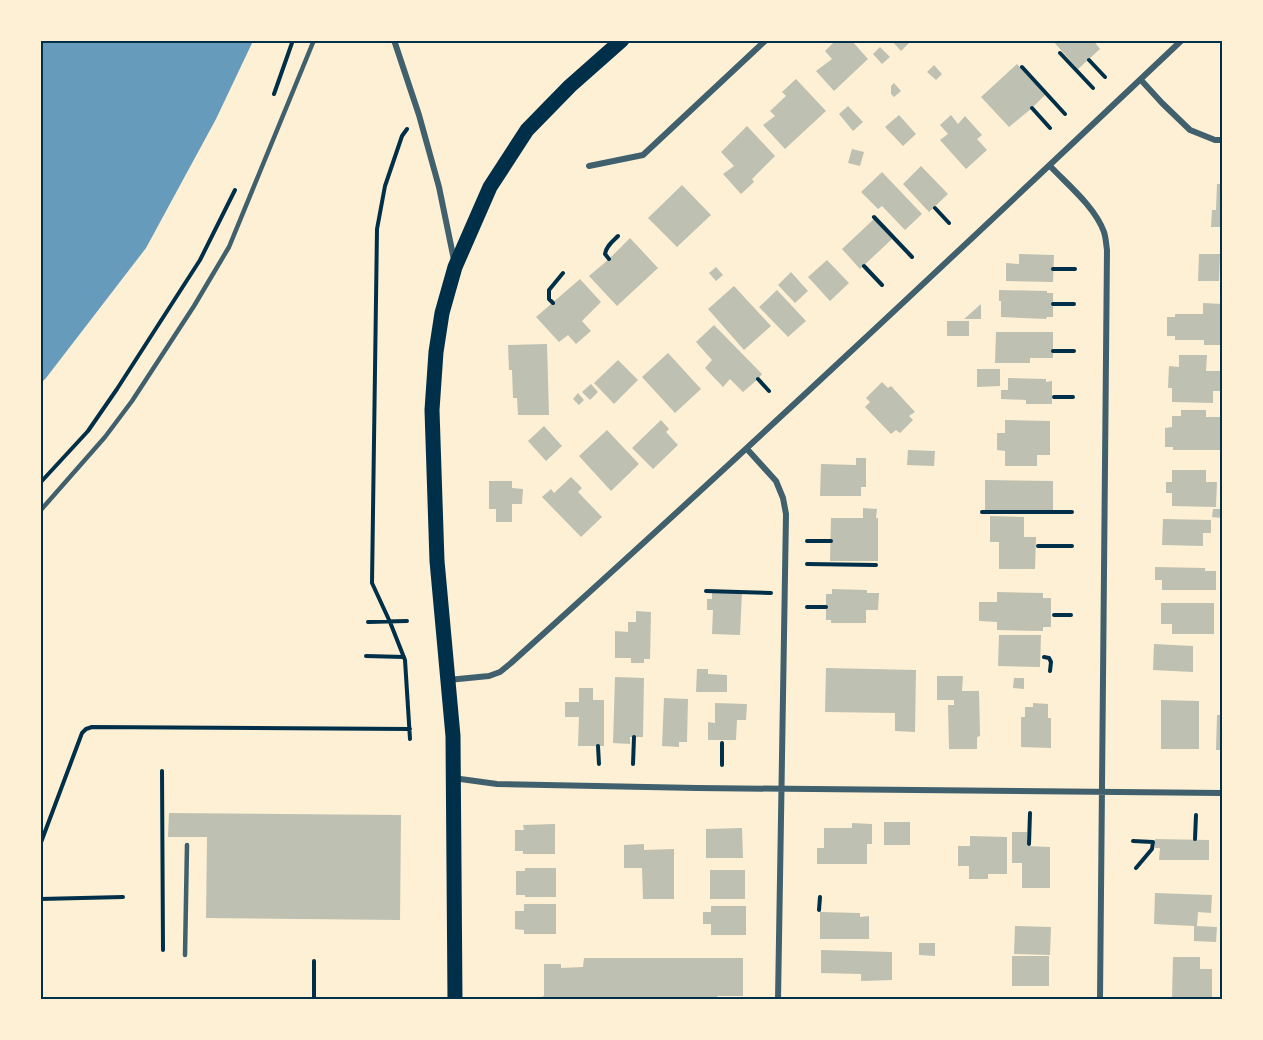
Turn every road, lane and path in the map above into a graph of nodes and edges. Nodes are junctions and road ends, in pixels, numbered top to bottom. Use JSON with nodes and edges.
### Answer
{"nodes":[{"id":1,"x":293,"y":40,"type":"edge"},
{"id":2,"x":314,"y":40,"type":"edge"},
{"id":3,"x":394,"y":40,"type":"edge"},
{"id":4,"x":622,"y":40,"type":"edge"},
{"id":5,"x":766,"y":40,"type":"edge"},
{"id":6,"x":1182,"y":40,"type":"edge"},
{"id":7,"x":1060,"y":53,"type":"dead end"},
{"id":8,"x":1089,"y":60,"type":"dead end"},
{"id":9,"x":1022,"y":67,"type":"dead end"},
{"id":10,"x":1105,"y":76,"type":"dead end"},
{"id":11,"x":1141,"y":80,"type":"junction"},
{"id":12,"x":1093,"y":88,"type":"dead end"},
{"id":13,"x":273,"y":98,"type":"dead end"},
{"id":14,"x":1032,"y":108,"type":"dead end"},
{"id":15,"x":1065,"y":114,"type":"dead end"},
{"id":16,"x":419,"y":115,"type":"junction"},
{"id":17,"x":1050,"y":128,"type":"dead end"},
{"id":18,"x":1222,"y":140,"type":"edge"},
{"id":19,"x":589,"y":166,"type":"dead end"},
{"id":20,"x":1050,"y":166,"type":"junction"},
{"id":21,"x":239,"y":182,"type":"dead end"},
{"id":22,"x":935,"y":208,"type":"dead end"},
{"id":23,"x":874,"y":217,"type":"dead end"},
{"id":24,"x":949,"y":223,"type":"dead end"},
{"id":25,"x":618,"y":236,"type":"dead end"},
{"id":26,"x":912,"y":257,"type":"dead end"},
{"id":27,"x":609,"y":259,"type":"dead end"},
{"id":28,"x":864,"y":266,"type":"dead end"},
{"id":29,"x":455,"y":267,"type":"junction"},
{"id":30,"x":1053,"y":269,"type":"dead end"},
{"id":31,"x":1074,"y":269,"type":"dead end"},
{"id":32,"x":562,"y":273,"type":"dead end"},
{"id":33,"x":882,"y":285,"type":"dead end"},
{"id":34,"x":553,"y":303,"type":"dead end"},
{"id":35,"x":1053,"y":304,"type":"dead end"},
{"id":36,"x":1074,"y":304,"type":"dead end"},
{"id":37,"x":1053,"y":351,"type":"dead end"},
{"id":38,"x":1074,"y":351,"type":"dead end"},
{"id":39,"x":758,"y":379,"type":"dead end"},
{"id":40,"x":770,"y":391,"type":"dead end"},
{"id":41,"x":1054,"y":397,"type":"dead end"},
{"id":42,"x":1073,"y":397,"type":"dead end"},
{"id":43,"x":747,"y":449,"type":"junction"},
{"id":44,"x":40,"y":483,"type":"edge"},
{"id":45,"x":40,"y":511,"type":"edge"},
{"id":46,"x":982,"y":512,"type":"dead end"},
{"id":47,"x":1072,"y":512,"type":"dead end"},
{"id":48,"x":807,"y":541,"type":"dead end"},
{"id":49,"x":831,"y":541,"type":"dead end"},
{"id":50,"x":1038,"y":546,"type":"dead end"},
{"id":51,"x":1072,"y":546,"type":"dead end"},
{"id":52,"x":807,"y":564,"type":"dead end"},
{"id":53,"x":876,"y":565,"type":"dead end"},
{"id":54,"x":705,"y":591,"type":"dead end"},
{"id":55,"x":785,"y":593,"type":"junction"},
{"id":56,"x":807,"y":607,"type":"dead end"},
{"id":57,"x":826,"y":607,"type":"dead end"},
{"id":58,"x":1054,"y":615,"type":"dead end"},
{"id":59,"x":1071,"y":615,"type":"dead end"},
{"id":60,"x":407,"y":621,"type":"dead end"},
{"id":61,"x":368,"y":622,"type":"dead end"},
{"id":62,"x":390,"y":622,"type":"junction"},
{"id":63,"x":366,"y":656,"type":"dead end"},
{"id":64,"x":404,"y":657,"type":"junction"},
{"id":65,"x":1044,"y":657,"type":"dead end"},
{"id":66,"x":1050,"y":671,"type":"dead end"},
{"id":67,"x":448,"y":680,"type":"junction"},
{"id":68,"x":410,"y":729,"type":"junction"},
{"id":69,"x":634,"y":737,"type":"dead end"},
{"id":70,"x":410,"y":739,"type":"dead end"},
{"id":71,"x":722,"y":743,"type":"dead end"},
{"id":72,"x":598,"y":746,"type":"dead end"},
{"id":73,"x":598,"y":764,"type":"dead end"},
{"id":74,"x":633,"y":764,"type":"dead end"},
{"id":75,"x":722,"y":765,"type":"dead end"},
{"id":76,"x":162,"y":771,"type":"dead end"},
{"id":77,"x":453,"y":778,"type":"junction"},
{"id":78,"x":781,"y":789,"type":"junction"},
{"id":79,"x":1101,"y":792,"type":"junction"},
{"id":80,"x":1222,"y":793,"type":"edge"},
{"id":81,"x":1030,"y":813,"type":"dead end"},
{"id":82,"x":1196,"y":815,"type":"dead end"},
{"id":83,"x":1195,"y":839,"type":"dead end"},
{"id":84,"x":1133,"y":841,"type":"dead end"},
{"id":85,"x":1029,"y":844,"type":"dead end"},
{"id":86,"x":40,"y":845,"type":"edge"},
{"id":87,"x":187,"y":845,"type":"dead end"},
{"id":88,"x":1136,"y":868,"type":"dead end"},
{"id":89,"x":123,"y":897,"type":"dead end"},
{"id":90,"x":820,"y":897,"type":"dead end"},
{"id":91,"x":40,"y":899,"type":"edge"},
{"id":92,"x":819,"y":910,"type":"dead end"},
{"id":93,"x":163,"y":950,"type":"dead end"},
{"id":94,"x":185,"y":955,"type":"dead end"},
{"id":95,"x":314,"y":962,"type":"dead end"},
{"id":96,"x":314,"y":999,"type":"edge"},
{"id":97,"x":454,"y":999,"type":"edge"},
{"id":98,"x":778,"y":999,"type":"edge"},
{"id":99,"x":1100,"y":999,"type":"edge"}],
"edges":[{"from":1,"to":13,"type":"path"},
{"from":2,"to":45,"type":"lane"},
{"from":3,"to":16,"type":"street"},
{"from":4,"to":29,"type":"main road"},
{"from":5,"to":19,"type":"street"},
{"from":6,"to":11,"type":"street"},
{"from":7,"to":12,"type":"path"},
{"from":8,"to":10,"type":"path"},
{"from":9,"to":15,"type":"path"},
{"from":11,"to":18,"type":"street"},
{"from":11,"to":20,"type":"street"},
{"from":14,"to":17,"type":"path"},
{"from":16,"to":29,"type":"street"},
{"from":16,"to":62,"type":"path"},
{"from":20,"to":43,"type":"street"},
{"from":20,"to":79,"type":"street"},
{"from":21,"to":44,"type":"path"},
{"from":22,"to":24,"type":"path"},
{"from":23,"to":26,"type":"path"},
{"from":25,"to":27,"type":"path"},
{"from":28,"to":33,"type":"path"},
{"from":29,"to":67,"type":"main road"},
{"from":30,"to":31,"type":"path"},
{"from":32,"to":34,"type":"path"},
{"from":35,"to":36,"type":"path"},
{"from":37,"to":38,"type":"path"},
{"from":39,"to":40,"type":"path"},
{"from":41,"to":42,"type":"path"},
{"from":43,"to":55,"type":"street"},
{"from":43,"to":67,"type":"street"},
{"from":46,"to":47,"type":"path"},
{"from":48,"to":49,"type":"path"},
{"from":50,"to":51,"type":"path"},
{"from":52,"to":53,"type":"path"},
{"from":54,"to":55,"type":"path"},
{"from":55,"to":78,"type":"street"},
{"from":56,"to":57,"type":"path"},
{"from":58,"to":59,"type":"path"},
{"from":60,"to":62,"type":"path"},
{"from":61,"to":62,"type":"path"},
{"from":62,"to":64,"type":"path"},
{"from":63,"to":64,"type":"path"},
{"from":64,"to":68,"type":"path"},
{"from":65,"to":66,"type":"path"},
{"from":67,"to":77,"type":"main road"},
{"from":68,"to":70,"type":"path"},
{"from":68,"to":86,"type":"path"},
{"from":69,"to":74,"type":"path"},
{"from":71,"to":75,"type":"path"},
{"from":72,"to":73,"type":"path"},
{"from":76,"to":93,"type":"path"},
{"from":77,"to":78,"type":"street"},
{"from":77,"to":97,"type":"main road"},
{"from":78,"to":79,"type":"street"},
{"from":78,"to":98,"type":"street"},
{"from":79,"to":80,"type":"street"},
{"from":79,"to":99,"type":"street"},
{"from":81,"to":85,"type":"path"},
{"from":82,"to":83,"type":"path"},
{"from":84,"to":88,"type":"path"},
{"from":87,"to":94,"type":"lane"},
{"from":89,"to":91,"type":"path"},
{"from":90,"to":92,"type":"path"},
{"from":95,"to":96,"type":"path"}]}
